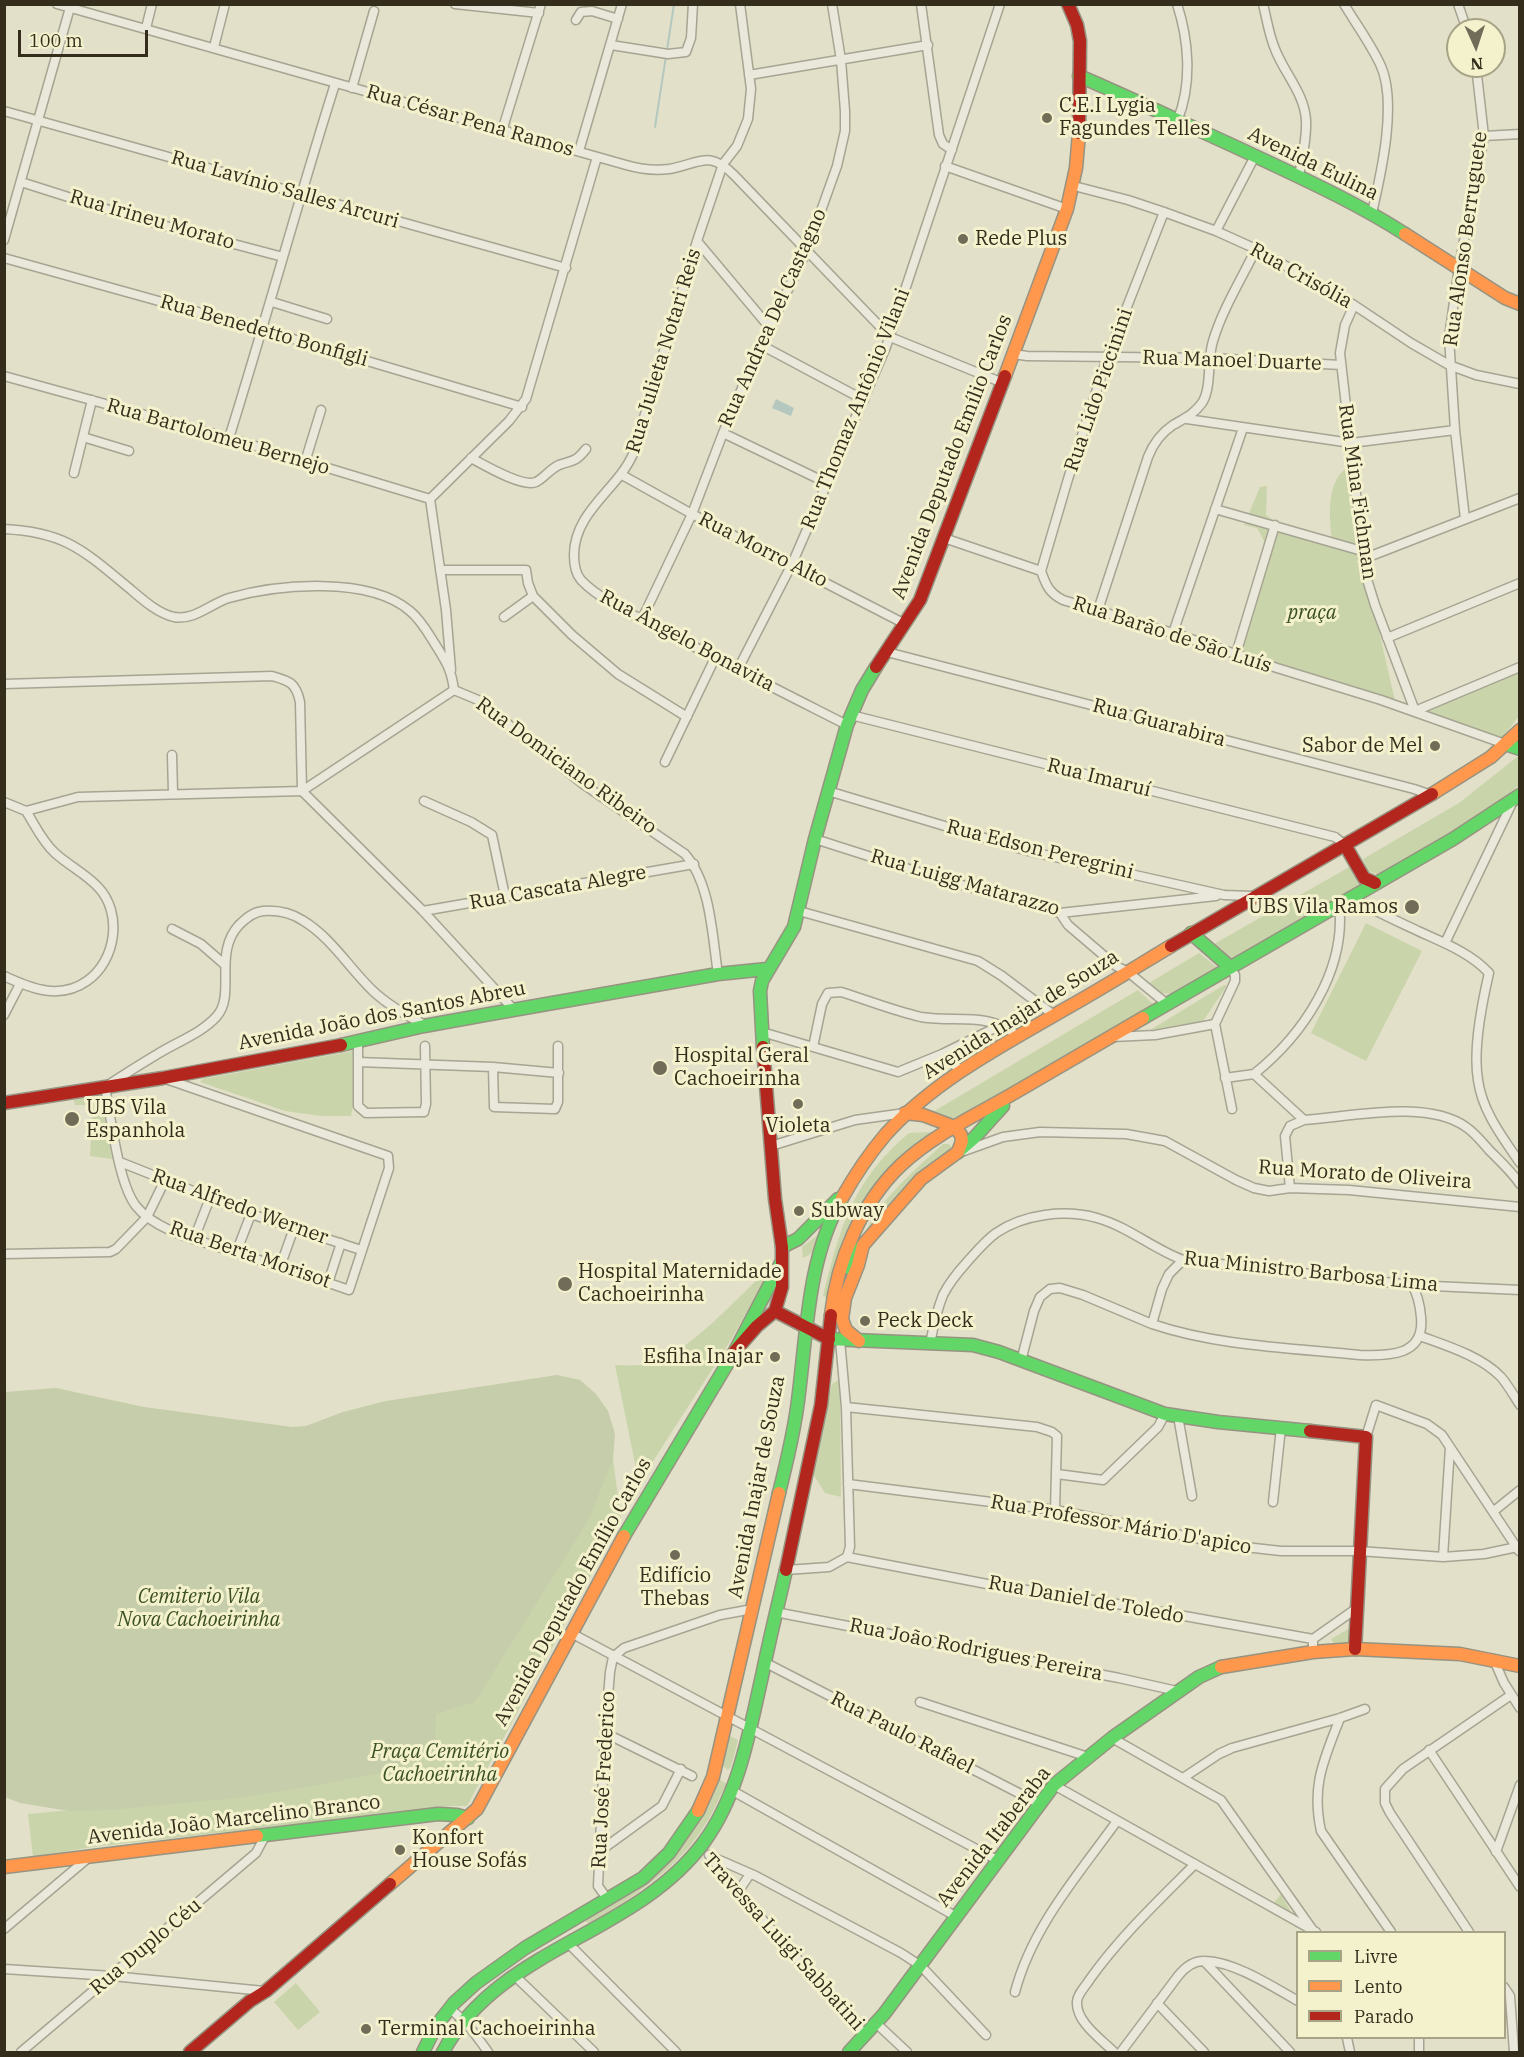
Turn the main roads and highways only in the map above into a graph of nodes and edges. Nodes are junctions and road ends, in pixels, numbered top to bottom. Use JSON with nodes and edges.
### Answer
{"nodes":[{"id":1,"x":1068,"y":4,"type":"edge"},
{"id":2,"x":1080,"y":76,"type":"junction"},
{"id":3,"x":1520,"y":304,"type":"edge"},
{"id":4,"x":1520,"y":730,"type":"edge"},
{"id":5,"x":1505,"y":744,"type":"junction"},
{"id":6,"x":1520,"y":749,"type":"edge"},
{"id":7,"x":1516,"y":797,"type":"edge"},
{"id":8,"x":1345,"y":845,"type":"junction"},
{"id":9,"x":1370,"y":886,"type":"junction"},
{"id":10,"x":1191,"y":933,"type":"junction"},
{"id":11,"x":1230,"y":967,"type":"junction"},
{"id":12,"x":767,"y":969,"type":"junction"},
{"id":13,"x":1009,"y":1097,"type":"junction"},
{"id":14,"x":4,"y":1103,"type":"edge"},
{"id":15,"x":905,"y":1113,"type":"junction"},
{"id":16,"x":955,"y":1127,"type":"junction"},
{"id":17,"x":958,"y":1152,"type":"junction"},
{"id":18,"x":844,"y":1193,"type":"junction"},
{"id":19,"x":863,"y":1245,"type":"junction"},
{"id":20,"x":782,"y":1253,"type":"junction"},
{"id":21,"x":775,"y":1311,"type":"junction"},
{"id":22,"x":830,"y":1318,"type":"junction"},
{"id":23,"x":805,"y":1328,"type":"junction"},
{"id":24,"x":835,"y":1340,"type":"junction"},
{"id":25,"x":859,"y":1341,"type":"junction"},
{"id":26,"x":735,"y":1351,"type":"junction"},
{"id":27,"x":1355,"y":1649,"type":"junction"},
{"id":28,"x":1520,"y":1666,"type":"edge"},
{"id":29,"x":713,"y":1777,"type":"junction"},
{"id":30,"x":732,"y":1788,"type":"junction"},
{"id":31,"x":468,"y":1818,"type":"junction"},
{"id":32,"x":4,"y":1867,"type":"edge"},
{"id":33,"x":190,"y":2052,"type":"edge"},
{"id":34,"x":423,"y":2052,"type":"edge"},
{"id":35,"x":443,"y":2052,"type":"edge"},
{"id":36,"x":849,"y":2052,"type":"edge"}],
"edges":[{"from":1,"to":2,"type":"main road","name":"Avenida Deputado Emílio Carlos"},
{"from":2,"to":3,"type":"main road","name":"Avenida Eulina"},
{"from":2,"to":12,"type":"main road","name":"Avenida Deputado Emílio Carlos"},
{"from":4,"to":5,"type":"main road","name":"Avenida Inajar de Souza"},
{"from":5,"to":6,"type":"main road"},
{"from":5,"to":8,"type":"main road","name":"Avenida Inajar de Souza"},
{"from":7,"to":9,"type":"main road"},
{"from":8,"to":9,"type":"main road"},
{"from":8,"to":10,"type":"main road","name":"Avenida Inajar de Souza"},
{"from":9,"to":11,"type":"main road"},
{"from":10,"to":11,"type":"main road"},
{"from":10,"to":15,"type":"main road","name":"Avenida Inajar de Souza"},
{"from":11,"to":13,"type":"main road"},
{"from":12,"to":14,"type":"main road","name":"Avenida João dos Santos Abreu"},
{"from":12,"to":20,"type":"main road","name":"Avenida Deputado Emílio Carlos"},
{"from":13,"to":16,"type":"main road"},
{"from":13,"to":17,"type":"main road"},
{"from":15,"to":16,"type":"main road"},
{"from":15,"to":18,"type":"main road","name":"Avenida Inajar de Souza"},
{"from":16,"to":17,"type":"main road"},
{"from":16,"to":22,"type":"main road"},
{"from":17,"to":19,"type":"main road","name":"Rua Morato de Oliveira"},
{"from":18,"to":20,"type":"main road"},
{"from":18,"to":23,"type":"main road","name":"Avenida Inajar de Souza"},
{"from":19,"to":22,"type":"main road"},
{"from":19,"to":25,"type":"main road","name":"Rua Morato de Oliveira"},
{"from":20,"to":21,"type":"main road","name":"Avenida Deputado Emílio Carlos"},
{"from":20,"to":26,"type":"main road","name":"Avenida Deputado Emílio Carlos"},
{"from":21,"to":23,"type":"main road"},
{"from":21,"to":26,"type":"main road","name":"Avenida Deputado Emílio Carlos"},
{"from":22,"to":24,"type":"main road"},
{"from":23,"to":24,"type":"main road"},
{"from":23,"to":29,"type":"main road","name":"Avenida Inajar de Souza"},
{"from":24,"to":25,"type":"main road"},
{"from":24,"to":30,"type":"main road"},
{"from":25,"to":27,"type":"main road"},
{"from":26,"to":31,"type":"main road","name":"Avenida Deputado Emílio Carlos"},
{"from":27,"to":28,"type":"main road","name":"Avenida Itaberaba"},
{"from":27,"to":36,"type":"main road","name":"Avenida Itaberaba"},
{"from":29,"to":30,"type":"main road"},
{"from":29,"to":34,"type":"main road","name":"Avenida Inajar de Souza"},
{"from":30,"to":35,"type":"main road"},
{"from":31,"to":32,"type":"main road","name":"Avenida João Marcelino Branco"},
{"from":31,"to":33,"type":"main road","name":"Avenida Deputado Emílio Carlos"}]}
